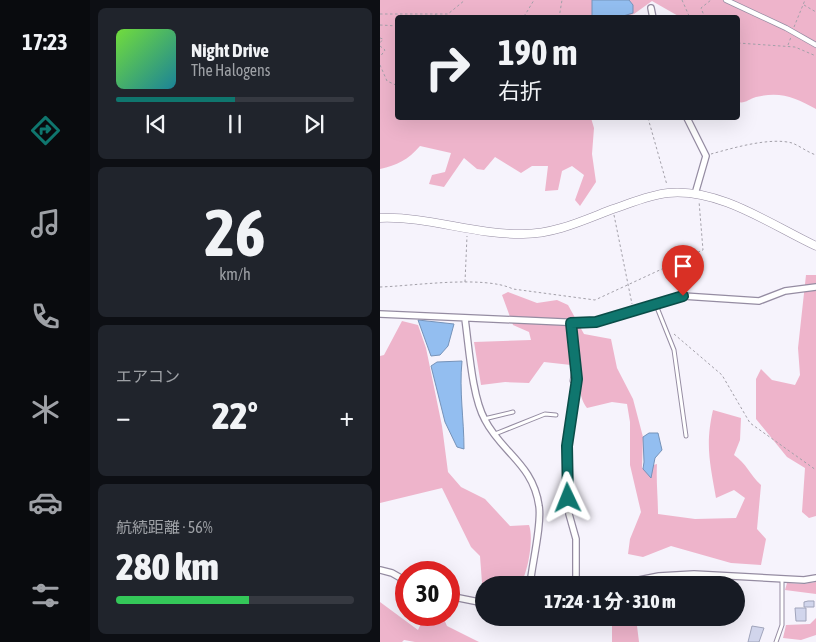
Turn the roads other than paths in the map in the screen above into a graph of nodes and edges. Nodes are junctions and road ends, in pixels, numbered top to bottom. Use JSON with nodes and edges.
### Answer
{"nodes":[{"id":1,"x":726,"y":0,"type":"edge"},
{"id":2,"x":651,"y":8,"type":"dead end"},
{"id":3,"x":652,"y":15,"type":"edge"},
{"id":4,"x":816,"y":45,"type":"edge"},
{"id":5,"x":688,"y":120,"type":"edge"},
{"id":6,"x":697,"y":195,"type":"junction"},
{"id":7,"x":380,"y":218,"type":"edge"},
{"id":8,"x":816,"y":246,"type":"edge"},
{"id":9,"x":816,"y":287,"type":"edge"},
{"id":10,"x":655,"y":304,"type":"junction"},
{"id":11,"x":380,"y":314,"type":"edge"},
{"id":12,"x":464,"y":319,"type":"junction"},
{"id":13,"x":571,"y":323,"type":"junction"},
{"id":14,"x":574,"y":367,"type":"junction"},
{"id":15,"x":572,"y":380,"type":"dead end"},
{"id":16,"x":513,"y":412,"type":"dead end"},
{"id":17,"x":556,"y":414,"type":"dead end"},
{"id":18,"x":484,"y":419,"type":"junction"},
{"id":19,"x":495,"y":434,"type":"junction"},
{"id":20,"x":686,"y":436,"type":"dead end"},
{"id":21,"x":380,"y":565,"type":"edge"},
{"id":22,"x":382,"y":571,"type":"edge"},
{"id":23,"x":395,"y":574,"type":"edge"},
{"id":24,"x":531,"y":576,"type":"edge"},
{"id":25,"x":576,"y":576,"type":"edge"},
{"id":26,"x":659,"y":576,"type":"edge"},
{"id":27,"x":738,"y":576,"type":"edge"},
{"id":28,"x":745,"y":576,"type":"edge"},
{"id":29,"x":782,"y":578,"type":"junction"},
{"id":30,"x":816,"y":578,"type":"edge"},
{"id":31,"x":460,"y":598,"type":"edge"},
{"id":32,"x":475,"y":601,"type":"edge"},
{"id":33,"x":776,"y":642,"type":"edge"}],
"edges":[{"from":1,"to":4,"type":"street"},
{"from":2,"to":3,"type":"street"},
{"from":5,"to":6,"type":"street"},
{"from":6,"to":7,"type":"street"},
{"from":6,"to":8,"type":"street"},
{"from":9,"to":10,"type":"street"},
{"from":10,"to":13,"type":"street"},
{"from":10,"to":20,"type":"lane"},
{"from":11,"to":12,"type":"street"},
{"from":12,"to":13,"type":"street"},
{"from":12,"to":18,"type":"street"},
{"from":13,"to":14,"type":"street"},
{"from":14,"to":15,"type":"lane"},
{"from":14,"to":25,"type":"street"},
{"from":16,"to":18,"type":"lane"},
{"from":17,"to":19,"type":"lane"},
{"from":18,"to":19,"type":"street"},
{"from":19,"to":24,"type":"street"},
{"from":21,"to":22,"type":"street"},
{"from":22,"to":23,"type":"street"},
{"from":26,"to":27,"type":"street"},
{"from":28,"to":29,"type":"street"},
{"from":29,"to":30,"type":"street"},
{"from":29,"to":33,"type":"lane"},
{"from":31,"to":32,"type":"street"}]}
